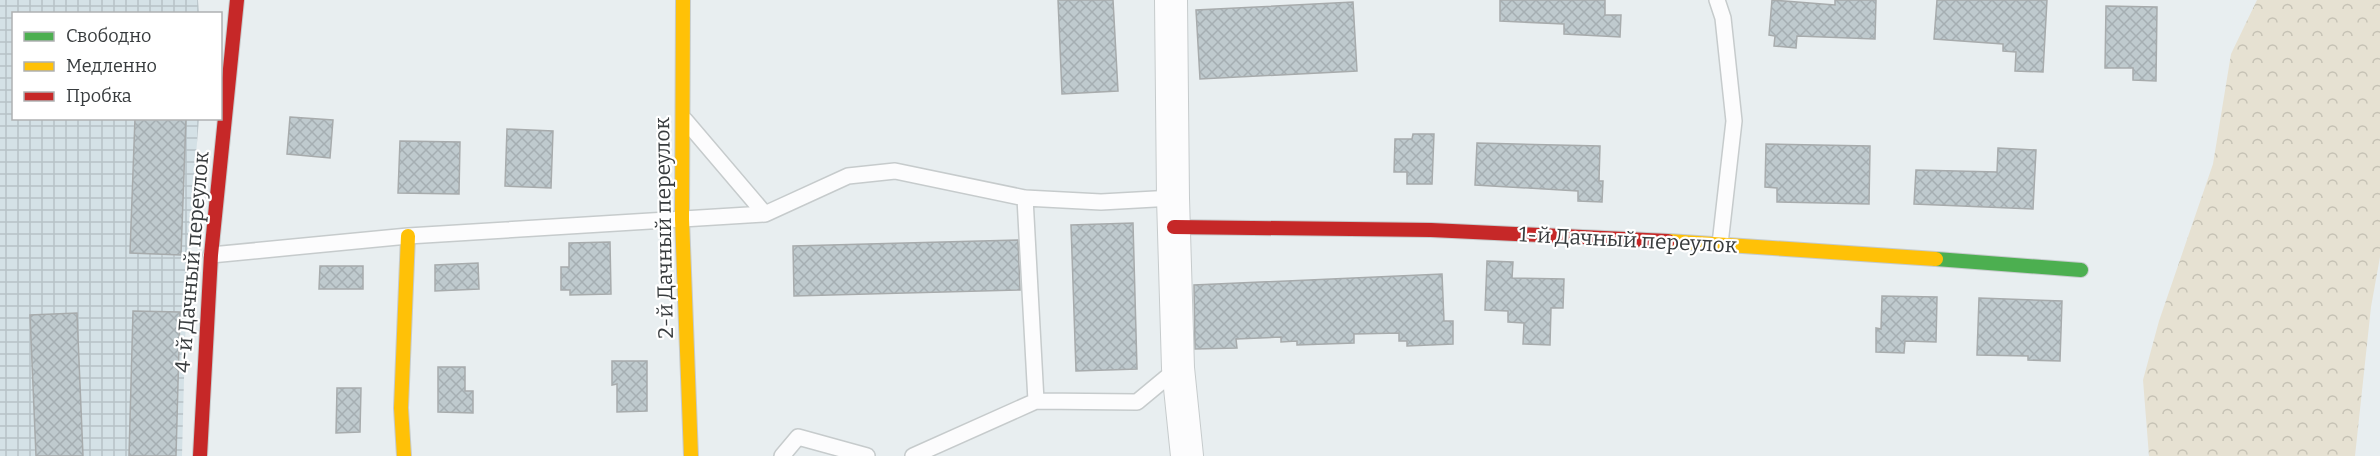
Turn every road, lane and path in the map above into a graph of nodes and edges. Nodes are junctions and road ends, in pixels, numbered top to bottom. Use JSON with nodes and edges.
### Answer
{"nodes":[{"id":1,"x":237,"y":0,"type":"edge"},
{"id":2,"x":683,"y":0,"type":"edge"},
{"id":3,"x":1171,"y":0,"type":"edge"},
{"id":4,"x":1717,"y":0,"type":"edge"},
{"id":5,"x":683,"y":117,"type":"junction"},
{"id":6,"x":1025,"y":198,"type":"junction"},
{"id":7,"x":1173,"y":212,"type":"junction"},
{"id":8,"x":765,"y":214,"type":"junction"},
{"id":9,"x":682,"y":219,"type":"junction"},
{"id":10,"x":408,"y":236,"type":"junction"},
{"id":11,"x":1720,"y":244,"type":"junction"},
{"id":12,"x":211,"y":255,"type":"junction"},
{"id":13,"x":2081,"y":270,"type":"dead end"},
{"id":14,"x":1178,"y":368,"type":"junction"},
{"id":15,"x":1036,"y":401,"type":"junction"},
{"id":16,"x":200,"y":456,"type":"edge"},
{"id":17,"x":404,"y":456,"type":"edge"},
{"id":18,"x":691,"y":456,"type":"edge"},
{"id":19,"x":782,"y":456,"type":"edge"},
{"id":20,"x":867,"y":456,"type":"edge"},
{"id":21,"x":913,"y":456,"type":"edge"},
{"id":22,"x":1187,"y":456,"type":"edge"}],
"edges":[{"from":1,"to":12,"type":"street","name":"4-й Дачный переулок"},
{"from":2,"to":5,"type":"street","name":"2-й Дачный переулок"},
{"from":3,"to":7,"type":"street"},
{"from":4,"to":11,"type":"lane"},
{"from":5,"to":8,"type":"lane"},
{"from":5,"to":9,"type":"street","name":"2-й Дачный переулок"},
{"from":6,"to":7,"type":"lane"},
{"from":6,"to":8,"type":"lane"},
{"from":6,"to":15,"type":"lane"},
{"from":7,"to":11,"type":"street","name":"1-й Дачный переулок"},
{"from":7,"to":14,"type":"street"},
{"from":8,"to":9,"type":"lane"},
{"from":9,"to":10,"type":"lane"},
{"from":9,"to":18,"type":"street","name":"2-й Дачный переулок"},
{"from":10,"to":12,"type":"lane"},
{"from":10,"to":17,"type":"street"},
{"from":11,"to":13,"type":"street","name":"1-й Дачный переулок"},
{"from":12,"to":16,"type":"street","name":"4-й Дачный переулок"},
{"from":14,"to":15,"type":"lane"},
{"from":14,"to":22,"type":"street"},
{"from":15,"to":21,"type":"lane"},
{"from":19,"to":20,"type":"lane"}]}
